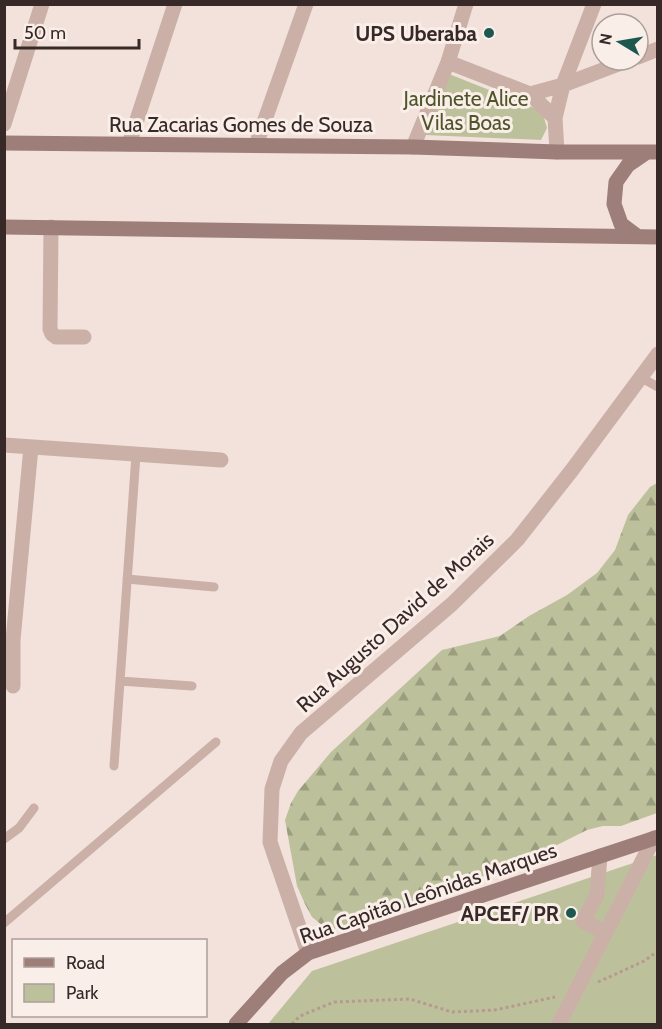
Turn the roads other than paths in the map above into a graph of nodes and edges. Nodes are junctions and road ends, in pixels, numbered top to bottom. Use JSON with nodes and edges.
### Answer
{"nodes":[{"id":1,"x":42,"y":4,"type":"edge"},
{"id":2,"x":175,"y":4,"type":"edge"},
{"id":3,"x":306,"y":4,"type":"edge"},
{"id":4,"x":466,"y":4,"type":"edge"},
{"id":5,"x":594,"y":4,"type":"edge"},
{"id":6,"x":448,"y":62,"type":"junction"},
{"id":7,"x":597,"y":72,"type":"edge"},
{"id":8,"x":563,"y":85,"type":"junction"},
{"id":9,"x":530,"y":94,"type":"junction"},
{"id":10,"x":555,"y":118,"type":"junction"},
{"id":11,"x":4,"y":124,"type":"edge"},
{"id":12,"x":4,"y":143,"type":"edge"},
{"id":13,"x":129,"y":144,"type":"junction"},
{"id":14,"x":256,"y":145,"type":"junction"},
{"id":15,"x":413,"y":147,"type":"junction"},
{"id":16,"x":557,"y":152,"type":"junction"},
{"id":17,"x":652,"y":152,"type":"edge"},
{"id":18,"x":4,"y":227,"type":"edge"},
{"id":19,"x":51,"y":227,"type":"junction"},
{"id":20,"x":637,"y":236,"type":"junction"},
{"id":21,"x":657,"y":237,"type":"edge"},
{"id":22,"x":84,"y":337,"type":"dead end"},
{"id":23,"x":657,"y":354,"type":"edge"},
{"id":24,"x":640,"y":377,"type":"junction"},
{"id":25,"x":657,"y":387,"type":"edge"},
{"id":26,"x":4,"y":445,"type":"edge"},
{"id":27,"x":31,"y":447,"type":"junction"},
{"id":28,"x":136,"y":454,"type":"junction"},
{"id":29,"x":221,"y":460,"type":"dead end"},
{"id":30,"x":127,"y":579,"type":"junction"},
{"id":31,"x":214,"y":587,"type":"dead end"},
{"id":32,"x":9,"y":639,"type":"edge"},
{"id":33,"x":120,"y":681,"type":"junction"},
{"id":34,"x":192,"y":686,"type":"dead end"},
{"id":35,"x":8,"y":689,"type":"edge"},
{"id":36,"x":216,"y":742,"type":"dead end"},
{"id":37,"x":114,"y":766,"type":"dead end"},
{"id":38,"x":34,"y":808,"type":"dead end"},
{"id":39,"x":656,"y":837,"type":"edge"},
{"id":40,"x":4,"y":839,"type":"edge"},
{"id":41,"x":600,"y":856,"type":"junction"},
{"id":42,"x":597,"y":895,"type":"junction"},
{"id":43,"x":620,"y":908,"type":"junction"},
{"id":44,"x":4,"y":923,"type":"edge"},
{"id":45,"x":606,"y":933,"type":"junction"},
{"id":46,"x":308,"y":953,"type":"junction"},
{"id":47,"x":236,"y":1024,"type":"edge"},
{"id":48,"x":559,"y":1024,"type":"edge"}],
"edges":[{"from":1,"to":11,"type":"street"},
{"from":2,"to":13,"type":"street"},
{"from":3,"to":14,"type":"street"},
{"from":4,"to":6,"type":"street"},
{"from":5,"to":8,"type":"street"},
{"from":6,"to":9,"type":"street"},
{"from":6,"to":15,"type":"street"},
{"from":7,"to":8,"type":"street"},
{"from":8,"to":9,"type":"street"},
{"from":8,"to":10,"type":"street"},
{"from":9,"to":10,"type":"street"},
{"from":10,"to":16,"type":"street"},
{"from":12,"to":13,"type":"main road","name":"Rua Zacarias Gomes de Souza"},
{"from":13,"to":14,"type":"main road","name":"Rua Zacarias Gomes de Souza"},
{"from":14,"to":15,"type":"main road","name":"Rua Zacarias Gomes de Souza"},
{"from":15,"to":16,"type":"main road","name":"Rua Zacarias Gomes de Souza"},
{"from":16,"to":17,"type":"main road","name":"Rua Zacarias Gomes de Souza"},
{"from":17,"to":20,"type":"main road"},
{"from":18,"to":19,"type":"main road"},
{"from":19,"to":20,"type":"main road"},
{"from":19,"to":22,"type":"street"},
{"from":20,"to":21,"type":"main road"},
{"from":23,"to":24,"type":"street","name":"Rua Augusto David de Morais"},
{"from":24,"to":25,"type":"lane"},
{"from":24,"to":46,"type":"street","name":"Rua Augusto David de Morais"},
{"from":26,"to":27,"type":"street"},
{"from":27,"to":28,"type":"street"},
{"from":27,"to":32,"type":"street"},
{"from":28,"to":29,"type":"street"},
{"from":28,"to":30,"type":"lane"},
{"from":30,"to":31,"type":"lane"},
{"from":30,"to":33,"type":"lane"},
{"from":32,"to":35,"type":"street"},
{"from":33,"to":34,"type":"lane"},
{"from":33,"to":37,"type":"lane"},
{"from":36,"to":44,"type":"lane"},
{"from":38,"to":40,"type":"lane"},
{"from":39,"to":41,"type":"main road","name":"Rua Capitão Leônidas Marques"},
{"from":39,"to":43,"type":"street"},
{"from":41,"to":42,"type":"street"},
{"from":41,"to":46,"type":"main road","name":"Rua Capitão Leônidas Marques"},
{"from":42,"to":43,"type":"street"},
{"from":42,"to":45,"type":"street"},
{"from":43,"to":45,"type":"street"},
{"from":45,"to":48,"type":"street"},
{"from":46,"to":47,"type":"main road","name":"Rua Capitão Leônidas Marques"}]}
